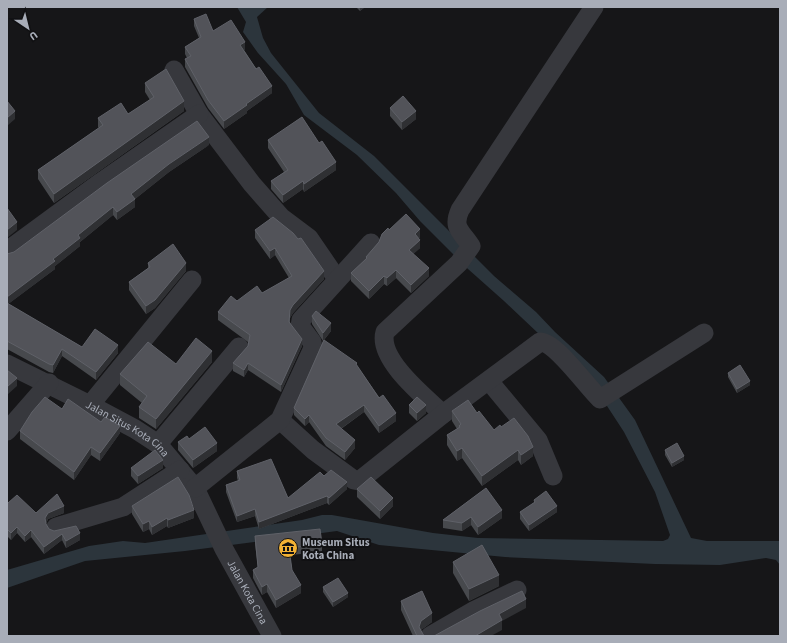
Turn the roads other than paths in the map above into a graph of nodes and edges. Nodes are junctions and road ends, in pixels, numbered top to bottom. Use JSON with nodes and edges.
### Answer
{"nodes":[{"id":1,"x":594,"y":7,"type":"edge"},
{"id":2,"x":174,"y":70,"type":"dead end"},
{"id":3,"x":199,"y":114,"type":"junction"},
{"id":4,"x":371,"y":243,"type":"dead end"},
{"id":5,"x":7,"y":251,"type":"edge"},
{"id":6,"x":337,"y":279,"type":"junction"},
{"id":7,"x":192,"y":280,"type":"dead end"},
{"id":8,"x":704,"y":333,"type":"dead end"},
{"id":9,"x":239,"y":347,"type":"dead end"},
{"id":10,"x":7,"y":364,"type":"edge"},
{"id":11,"x":489,"y":381,"type":"junction"},
{"id":12,"x":49,"y":383,"type":"junction"},
{"id":13,"x":90,"y":405,"type":"junction"},
{"id":14,"x":443,"y":414,"type":"junction"},
{"id":15,"x":280,"y":420,"type":"junction"},
{"id":16,"x":7,"y":431,"type":"edge"},
{"id":17,"x":158,"y":444,"type":"junction"},
{"id":18,"x":180,"y":470,"type":"junction"},
{"id":19,"x":553,"y":476,"type":"dead end"},
{"id":20,"x":195,"y":488,"type":"junction"},
{"id":21,"x":56,"y":527,"type":"dead end"},
{"id":22,"x":214,"y":528,"type":"joint"},
{"id":23,"x":517,"y":590,"type":"dead end"},
{"id":24,"x":272,"y":636,"type":"edge"},
{"id":25,"x":430,"y":636,"type":"edge"}],
"edges":[{"from":1,"to":14,"type":"street"},
{"from":2,"to":3,"type":"street"},
{"from":3,"to":5,"type":"street"},
{"from":3,"to":6,"type":"street"},
{"from":4,"to":6,"type":"street"},
{"from":6,"to":15,"type":"street"},
{"from":7,"to":13,"type":"street"},
{"from":8,"to":11,"type":"street"},
{"from":9,"to":17,"type":"street"},
{"from":10,"to":12,"type":"street","name":"Jalan Situs Kota Cina"},
{"from":11,"to":14,"type":"street"},
{"from":11,"to":19,"type":"street"},
{"from":12,"to":13,"type":"street","name":"Jalan Situs Kota Cina"},
{"from":12,"to":16,"type":"street"},
{"from":13,"to":17,"type":"street","name":"Jalan Situs Kota Cina"},
{"from":14,"to":15,"type":"street"},
{"from":15,"to":20,"type":"street"},
{"from":17,"to":18,"type":"street","name":"Jalan Situs Kota Cina"},
{"from":18,"to":20,"type":"street","name":"Jalan Situs Kota Cina"},
{"from":18,"to":21,"type":"street"},
{"from":20,"to":22,"type":"street","name":"Jalan Situs Kota Cina"},
{"from":22,"to":24,"type":"street","name":"Jalan Kota Cina"},
{"from":23,"to":25,"type":"street"}]}
